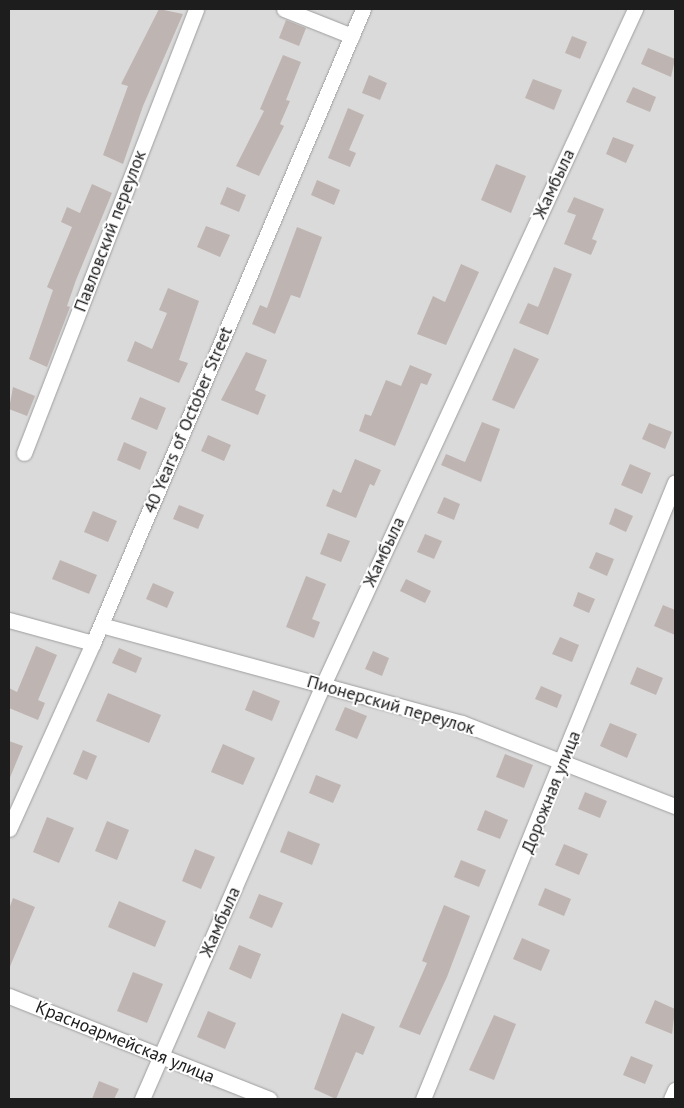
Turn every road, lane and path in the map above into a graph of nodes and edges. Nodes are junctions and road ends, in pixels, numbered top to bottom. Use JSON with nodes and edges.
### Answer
{"nodes":[{"id":1,"x":196,"y":9,"type":"edge"},
{"id":2,"x":284,"y":9,"type":"edge"},
{"id":3,"x":363,"y":9,"type":"edge"},
{"id":4,"x":635,"y":9,"type":"edge"},
{"id":5,"x":352,"y":36,"type":"junction"},
{"id":6,"x":24,"y":453,"type":"dead end"},
{"id":7,"x":675,"y":482,"type":"edge"},
{"id":8,"x":9,"y":620,"type":"edge"},
{"id":9,"x":101,"y":625,"type":"junction"},
{"id":10,"x":93,"y":643,"type":"junction"},
{"id":11,"x":323,"y":685,"type":"junction"},
{"id":12,"x":564,"y":762,"type":"junction"},
{"id":13,"x":675,"y":806,"type":"edge"},
{"id":14,"x":9,"y":829,"type":"edge"},
{"id":15,"x":9,"y":996,"type":"edge"},
{"id":16,"x":161,"y":1058,"type":"junction"},
{"id":17,"x":675,"y":1090,"type":"edge"},
{"id":18,"x":142,"y":1099,"type":"edge"},
{"id":19,"x":269,"y":1099,"type":"edge"},
{"id":20,"x":423,"y":1099,"type":"edge"},
{"id":21,"x":671,"y":1099,"type":"edge"}],
"edges":[{"from":1,"to":6,"type":"street","name":"Павловский переулок"},
{"from":2,"to":5,"type":"street"},
{"from":3,"to":5,"type":"street","name":"40 Years of October Street"},
{"from":4,"to":11,"type":"street","name":"Жамбыла"},
{"from":5,"to":9,"type":"street","name":"40 Years of October Street"},
{"from":7,"to":12,"type":"street","name":"Дорожная улица"},
{"from":8,"to":10,"type":"street"},
{"from":9,"to":10,"type":"street","name":"40 Years of October Street"},
{"from":9,"to":11,"type":"street","name":"Пионерский переулок"},
{"from":10,"to":14,"type":"street","name":"40 Years of October Street"},
{"from":11,"to":12,"type":"street","name":"Пионерский переулок"},
{"from":11,"to":16,"type":"street","name":"Жамбыла"},
{"from":12,"to":13,"type":"street","name":"Пионерский переулок"},
{"from":12,"to":20,"type":"street","name":"Дорожная улица"},
{"from":15,"to":16,"type":"street","name":"Красноармейская улица"},
{"from":16,"to":18,"type":"street","name":"Жамбыла"},
{"from":16,"to":19,"type":"street","name":"Красноармейская улица"},
{"from":17,"to":21,"type":"street"}]}
